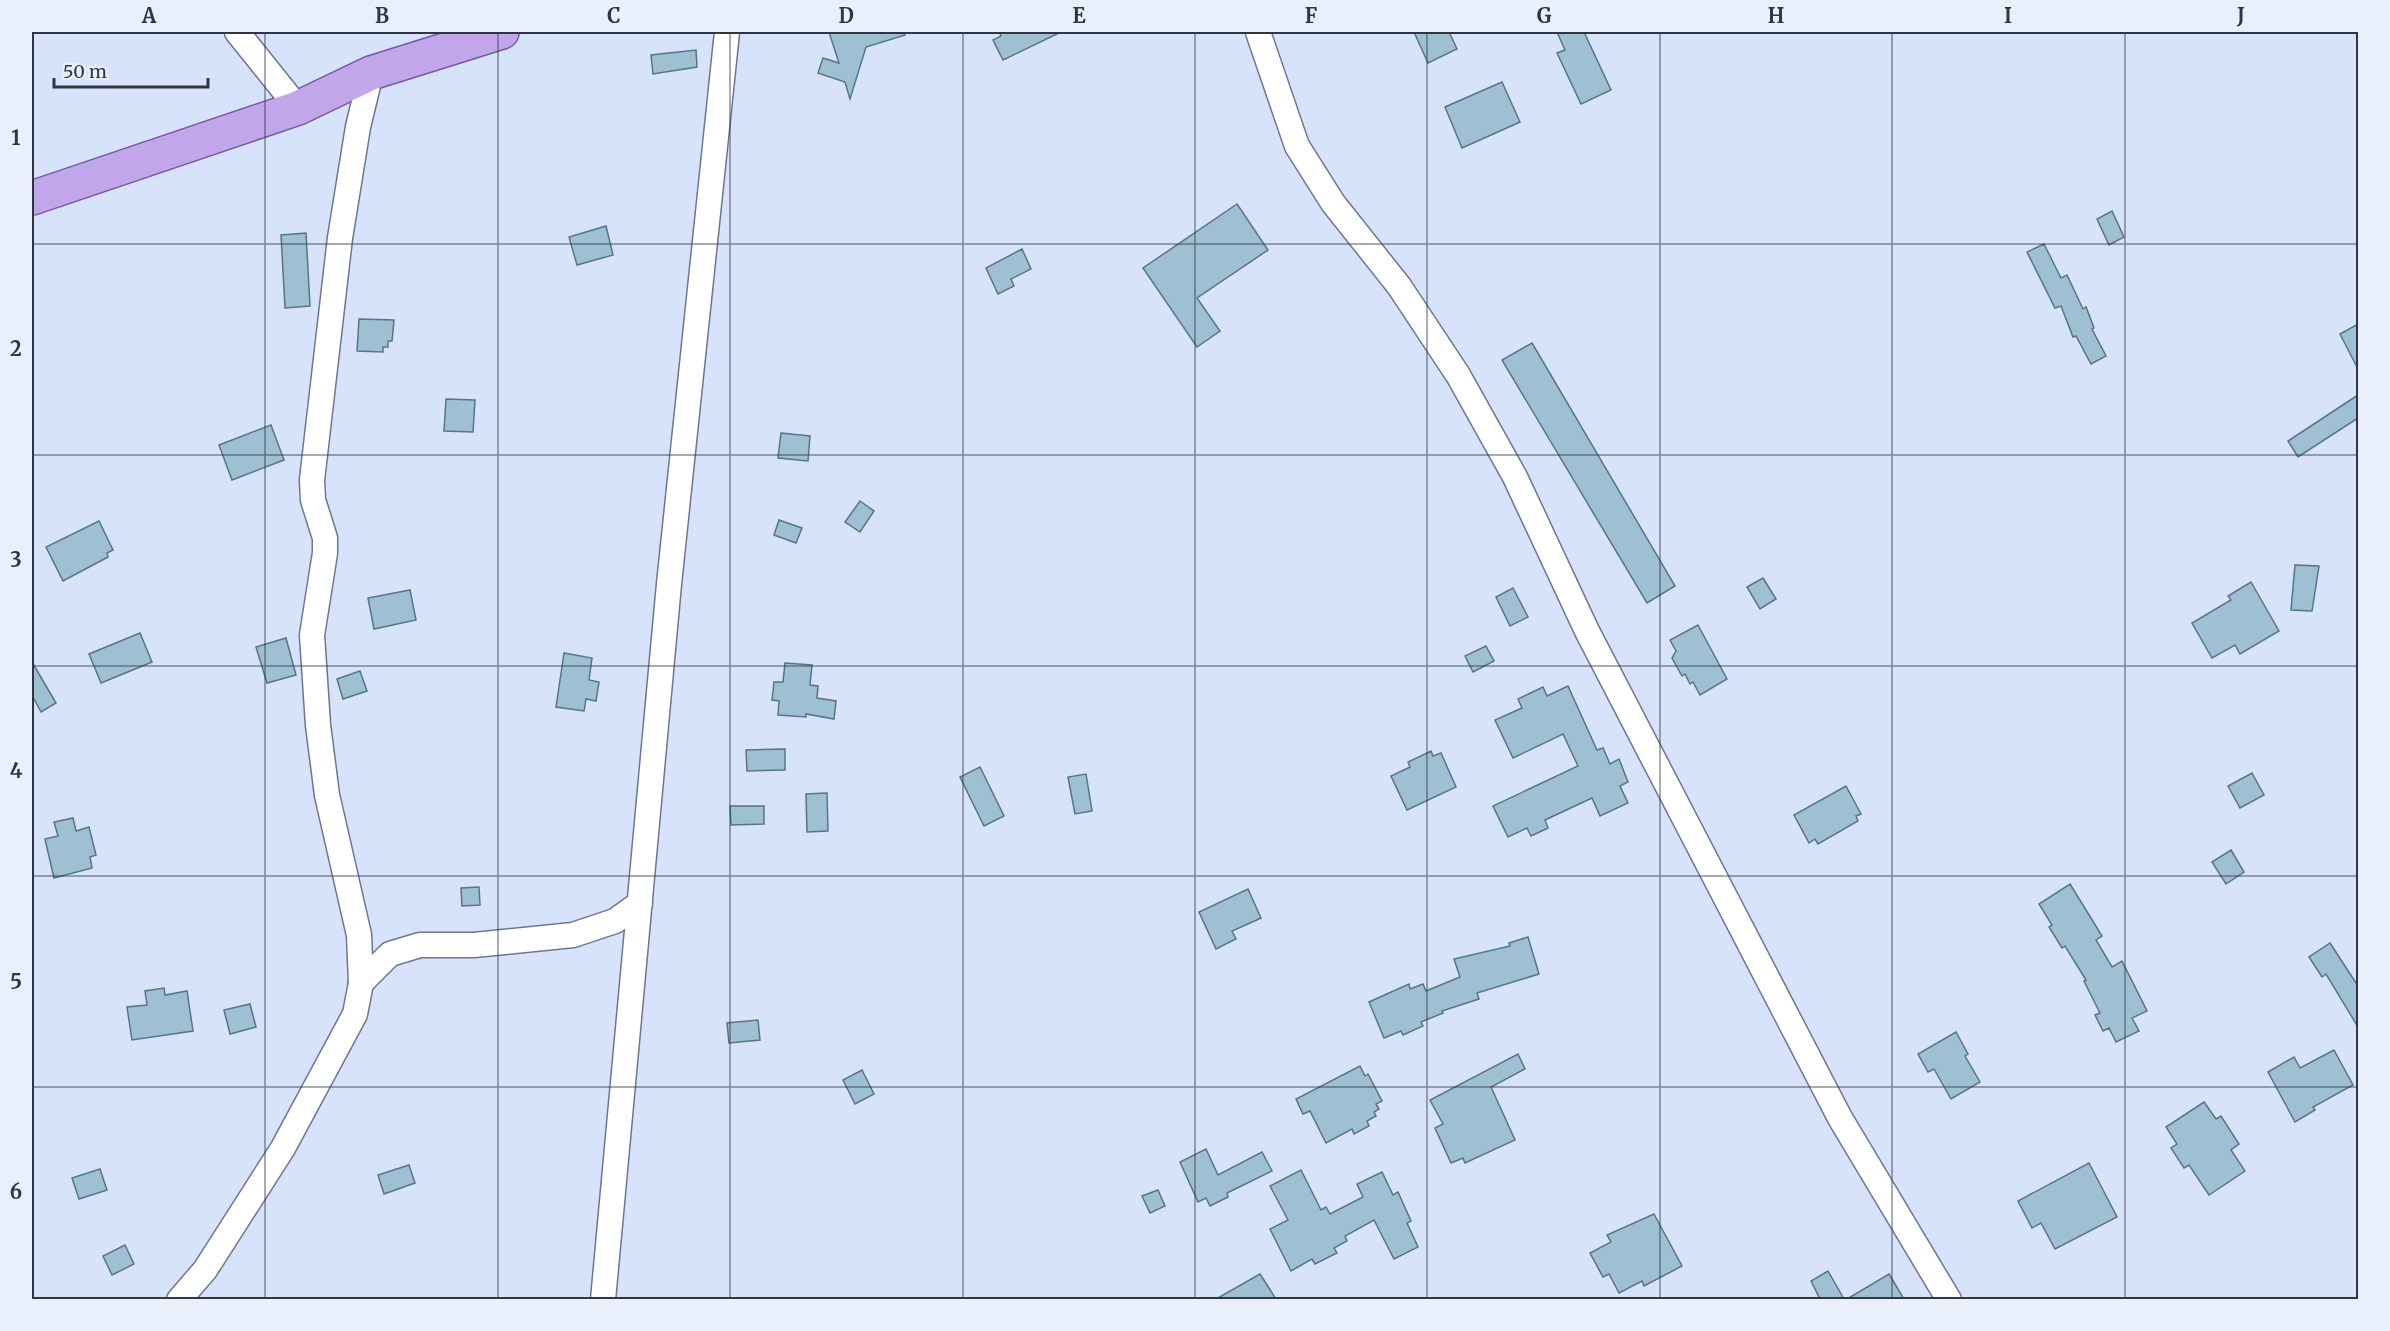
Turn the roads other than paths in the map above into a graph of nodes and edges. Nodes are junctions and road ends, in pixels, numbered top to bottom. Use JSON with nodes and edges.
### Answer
{"nodes":[{"id":1,"x":237,"y":32,"type":"edge"},
{"id":2,"x":502,"y":32,"type":"edge"},
{"id":3,"x":727,"y":32,"type":"edge"},
{"id":4,"x":1258,"y":32,"type":"edge"},
{"id":5,"x":371,"y":74,"type":"junction"},
{"id":6,"x":298,"y":108,"type":"junction"},
{"id":7,"x":32,"y":198,"type":"edge"},
{"id":8,"x":640,"y":903,"type":"junction"},
{"id":9,"x":361,"y":983,"type":"junction"},
{"id":10,"x":179,"y":1299,"type":"edge"},
{"id":11,"x":603,"y":1299,"type":"edge"},
{"id":12,"x":1949,"y":1299,"type":"edge"}],
"edges":[{"from":1,"to":6,"type":"street"},
{"from":2,"to":5,"type":"main road"},
{"from":3,"to":8,"type":"street"},
{"from":4,"to":12,"type":"street"},
{"from":5,"to":6,"type":"main road"},
{"from":5,"to":9,"type":"street"},
{"from":6,"to":7,"type":"main road"},
{"from":8,"to":9,"type":"street"},
{"from":8,"to":11,"type":"street"},
{"from":9,"to":10,"type":"street"}]}
